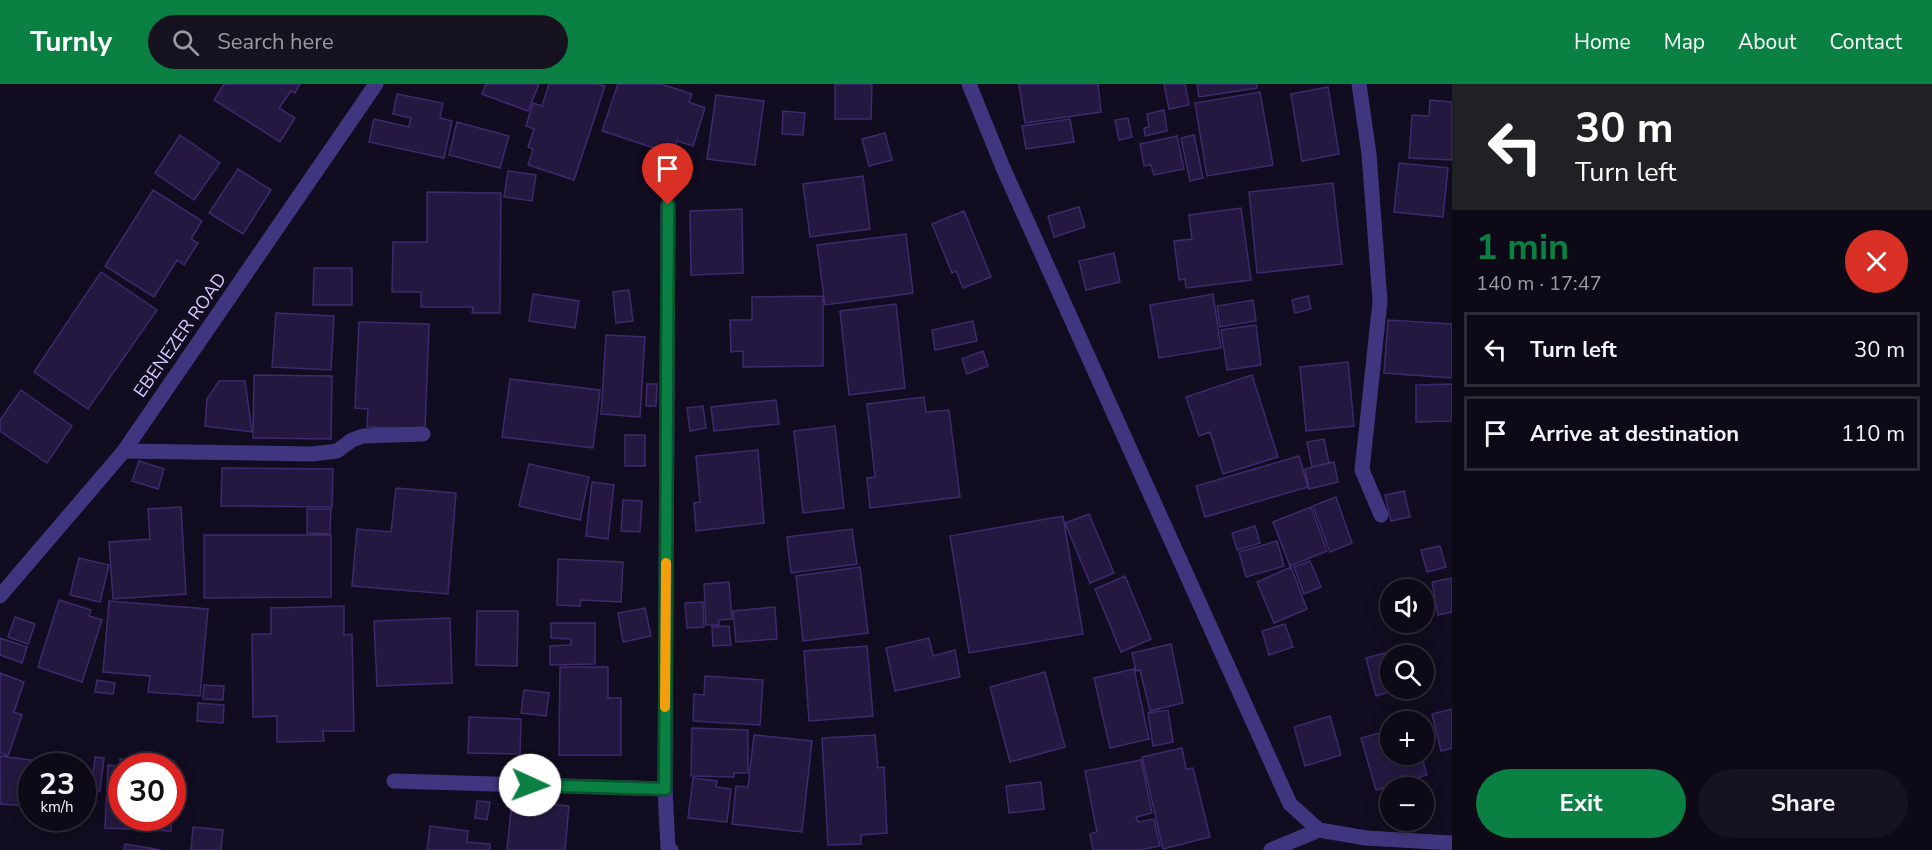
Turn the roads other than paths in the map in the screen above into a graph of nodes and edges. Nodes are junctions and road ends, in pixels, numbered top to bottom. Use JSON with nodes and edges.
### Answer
{"nodes":[{"id":1,"x":376,"y":84,"type":"edge"},
{"id":2,"x":969,"y":84,"type":"edge"},
{"id":3,"x":1359,"y":84,"type":"edge"},
{"id":4,"x":668,"y":205,"type":"dead end"},
{"id":5,"x":423,"y":434,"type":"dead end"},
{"id":6,"x":124,"y":451,"type":"junction"},
{"id":7,"x":1381,"y":515,"type":"dead end"},
{"id":8,"x":0,"y":596,"type":"edge"},
{"id":9,"x":394,"y":781,"type":"dead end"},
{"id":10,"x":665,"y":789,"type":"junction"},
{"id":11,"x":1319,"y":830,"type":"junction"},
{"id":12,"x":1452,"y":843,"type":"edge"},
{"id":13,"x":671,"y":850,"type":"edge"},
{"id":14,"x":1271,"y":850,"type":"edge"}],
"edges":[{"from":1,"to":6,"type":"street","name":"EBENEZER ROAD"},
{"from":2,"to":11,"type":"street"},
{"from":3,"to":7,"type":"street"},
{"from":4,"to":10,"type":"street"},
{"from":5,"to":6,"type":"street"},
{"from":6,"to":8,"type":"street","name":"EBENEZER ROAD"},
{"from":9,"to":10,"type":"street"},
{"from":10,"to":13,"type":"street"},
{"from":11,"to":12,"type":"street"},
{"from":11,"to":14,"type":"street"}]}
